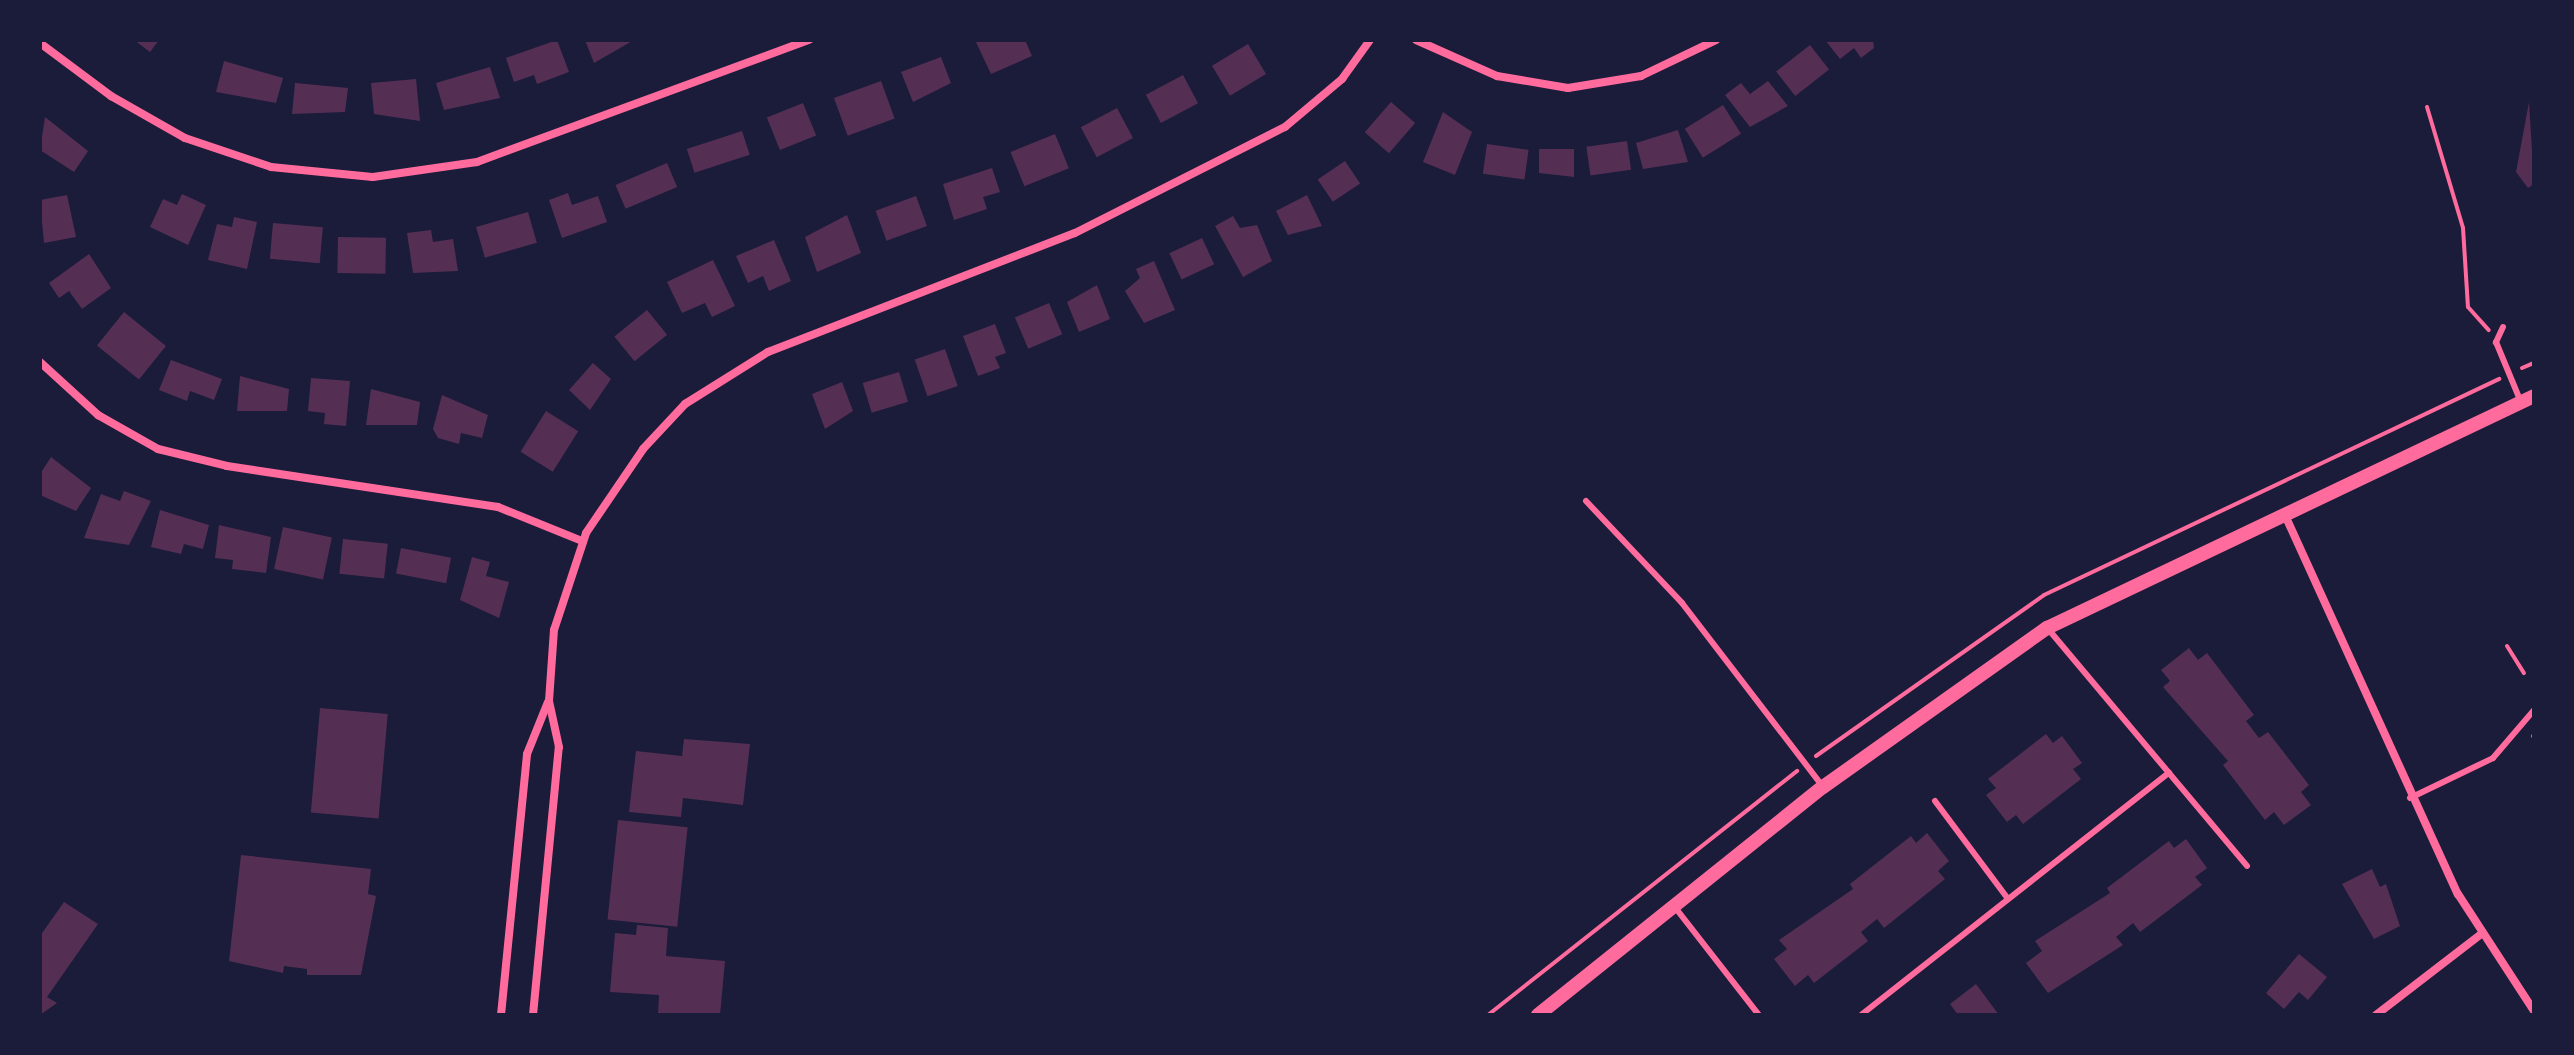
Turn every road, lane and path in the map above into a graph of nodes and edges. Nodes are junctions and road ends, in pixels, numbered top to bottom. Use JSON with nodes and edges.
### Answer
{"nodes":[{"id":1,"x":809,"y":40,"type":"edge"},
{"id":2,"x":1370,"y":40,"type":"edge"},
{"id":3,"x":1416,"y":40,"type":"edge"},
{"id":4,"x":1716,"y":40,"type":"edge"},
{"id":5,"x":40,"y":43,"type":"edge"},
{"id":6,"x":2427,"y":107,"type":"dead end"},
{"id":7,"x":2503,"y":327,"type":"dead end"},
{"id":8,"x":2496,"y":337,"type":"junction"},
{"id":9,"x":40,"y":362,"type":"edge"},
{"id":10,"x":2528,"y":399,"type":"edge"},
{"id":11,"x":1586,"y":501,"type":"dead end"},
{"id":12,"x":2284,"y":513,"type":"junction"},
{"id":13,"x":582,"y":541,"type":"junction"},
{"id":14,"x":2047,"y":628,"type":"junction"},
{"id":15,"x":2507,"y":646,"type":"dead end"},
{"id":16,"x":2524,"y":673,"type":"dead end"},
{"id":17,"x":549,"y":701,"type":"junction"},
{"id":18,"x":2534,"y":710,"type":"edge"},
{"id":19,"x":2169,"y":773,"type":"junction"},
{"id":20,"x":1823,"y":787,"type":"junction"},
{"id":21,"x":2410,"y":798,"type":"junction"},
{"id":22,"x":1935,"y":801,"type":"dead end"},
{"id":23,"x":2247,"y":866,"type":"dead end"},
{"id":24,"x":2008,"y":899,"type":"junction"},
{"id":25,"x":1674,"y":906,"type":"junction"},
{"id":26,"x":2481,"y":934,"type":"junction"},
{"id":27,"x":2534,"y":1011,"type":"edge"},
{"id":28,"x":501,"y":1015,"type":"edge"},
{"id":29,"x":533,"y":1015,"type":"edge"},
{"id":30,"x":1538,"y":1015,"type":"edge"},
{"id":31,"x":1759,"y":1015,"type":"edge"},
{"id":32,"x":1861,"y":1015,"type":"edge"},
{"id":33,"x":2376,"y":1015,"type":"edge"}],
"edges":[{"from":1,"to":5,"type":"street"},
{"from":2,"to":13,"type":"street"},
{"from":3,"to":4,"type":"street"},
{"from":6,"to":8,"type":"path"},
{"from":7,"to":8,"type":"lane"},
{"from":8,"to":10,"type":"lane"},
{"from":9,"to":13,"type":"street"},
{"from":10,"to":12,"type":"street"},
{"from":11,"to":20,"type":"lane"},
{"from":12,"to":14,"type":"street"},
{"from":12,"to":21,"type":"street"},
{"from":13,"to":17,"type":"street"},
{"from":14,"to":19,"type":"lane"},
{"from":14,"to":20,"type":"street"},
{"from":15,"to":16,"type":"path"},
{"from":17,"to":28,"type":"street"},
{"from":17,"to":29,"type":"street"},
{"from":18,"to":21,"type":"lane"},
{"from":19,"to":23,"type":"lane"},
{"from":19,"to":24,"type":"lane"},
{"from":20,"to":25,"type":"street"},
{"from":21,"to":26,"type":"street"},
{"from":22,"to":24,"type":"lane"},
{"from":24,"to":32,"type":"lane"},
{"from":25,"to":30,"type":"street"},
{"from":25,"to":31,"type":"lane"},
{"from":26,"to":27,"type":"street"},
{"from":26,"to":33,"type":"street"}]}
